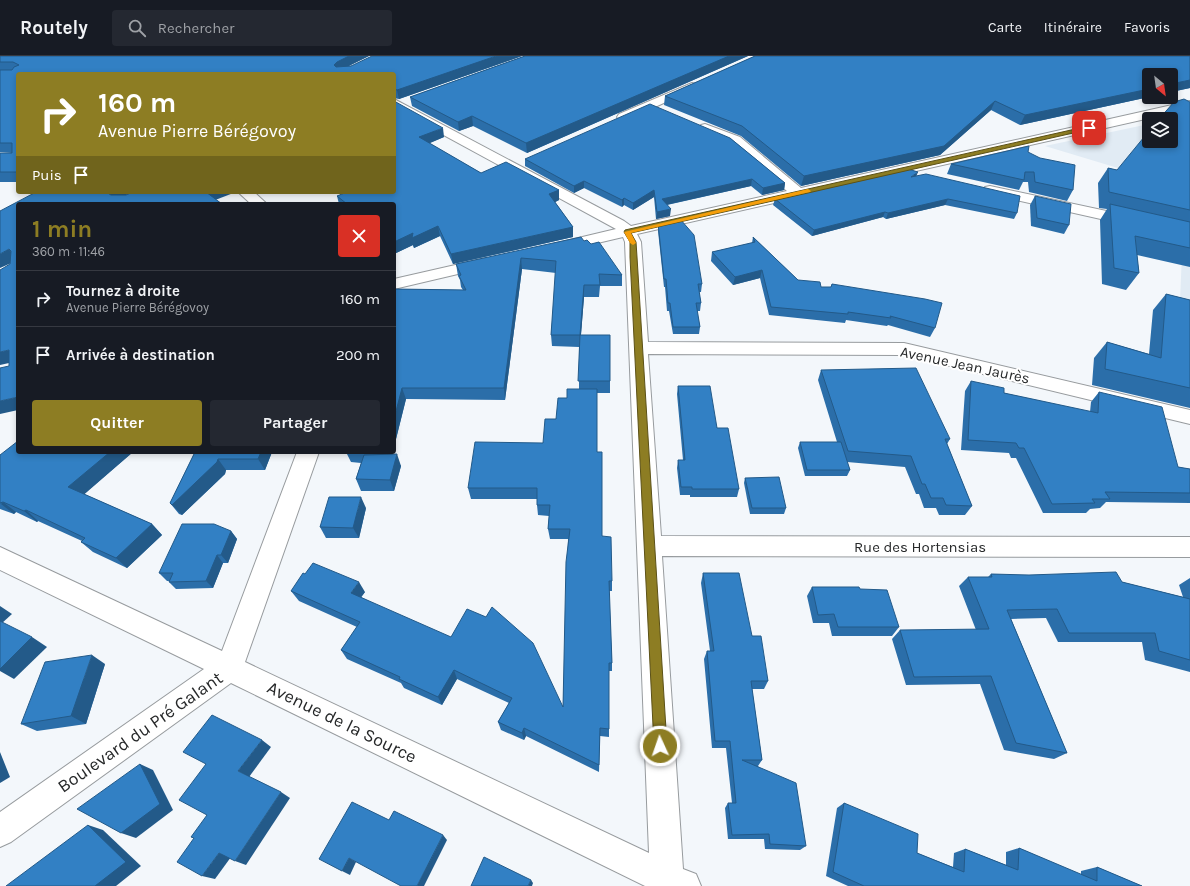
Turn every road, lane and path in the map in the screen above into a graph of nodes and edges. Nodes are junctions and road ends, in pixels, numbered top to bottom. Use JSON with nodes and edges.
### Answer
{"nodes":[{"id":1,"x":705,"y":81,"type":"edge"},
{"id":2,"x":413,"y":100,"type":"edge"},
{"id":3,"x":396,"y":104,"type":"edge"},
{"id":4,"x":650,"y":105,"type":"junction"},
{"id":5,"x":1190,"y":105,"type":"edge"},
{"id":6,"x":664,"y":111,"type":"edge"},
{"id":7,"x":614,"y":121,"type":"edge"},
{"id":8,"x":692,"y":122,"type":"edge"},
{"id":9,"x":1018,"y":130,"type":"dead end"},
{"id":10,"x":1027,"y":141,"type":"junction"},
{"id":11,"x":528,"y":159,"type":"edge"},
{"id":12,"x":512,"y":166,"type":"junction"},
{"id":13,"x":907,"y":169,"type":"junction"},
{"id":14,"x":931,"y":177,"type":"edge"},
{"id":15,"x":980,"y":188,"type":"edge"},
{"id":16,"x":798,"y":193,"type":"junction"},
{"id":17,"x":248,"y":194,"type":"edge"},
{"id":18,"x":258,"y":202,"type":"edge"},
{"id":19,"x":628,"y":232,"type":"junction"},
{"id":20,"x":1190,"y":234,"type":"edge"},
{"id":21,"x":547,"y":250,"type":"edge"},
{"id":22,"x":501,"y":260,"type":"edge"},
{"id":23,"x":396,"y":284,"type":"edge"},
{"id":24,"x":640,"y":348,"type":"junction"},
{"id":25,"x":1190,"y":417,"type":"edge"},
{"id":26,"x":307,"y":454,"type":"edge"},
{"id":27,"x":650,"y":546,"type":"junction"},
{"id":28,"x":1190,"y":547,"type":"edge"},
{"id":29,"x":0,"y":558,"type":"edge"},
{"id":30,"x":229,"y":668,"type":"junction"},
{"id":31,"x":0,"y":831,"type":"edge"},
{"id":32,"x":671,"y":884,"type":"edge"}],
"edges":[{"from":1,"to":4,"type":"street"},
{"from":2,"to":3,"type":"street"},
{"from":3,"to":12,"type":"street"},
{"from":4,"to":6,"type":"street"},
{"from":4,"to":7,"type":"street"},
{"from":5,"to":10,"type":"street"},
{"from":8,"to":16,"type":"street"},
{"from":9,"to":10,"type":"street"},
{"from":10,"to":13,"type":"street"},
{"from":11,"to":12,"type":"street"},
{"from":12,"to":19,"type":"street"},
{"from":13,"to":14,"type":"street"},
{"from":13,"to":16,"type":"street"},
{"from":15,"to":20,"type":"street"},
{"from":16,"to":19,"type":"street"},
{"from":17,"to":18,"type":"street"},
{"from":19,"to":21,"type":"street"},
{"from":19,"to":24,"type":"street"},
{"from":22,"to":23,"type":"street"},
{"from":24,"to":25,"type":"street","name":"Avenue Jean Jaurès"},
{"from":24,"to":27,"type":"street"},
{"from":26,"to":30,"type":"street","name":"Boulevard du Pré Galant"},
{"from":27,"to":28,"type":"street","name":"Rue des Hortensias"},
{"from":27,"to":32,"type":"street"},
{"from":29,"to":30,"type":"street","name":"Avenue de la Source"},
{"from":30,"to":31,"type":"street","name":"Boulevard du Pré Galant"},
{"from":30,"to":32,"type":"street","name":"Avenue de la Source"}]}
